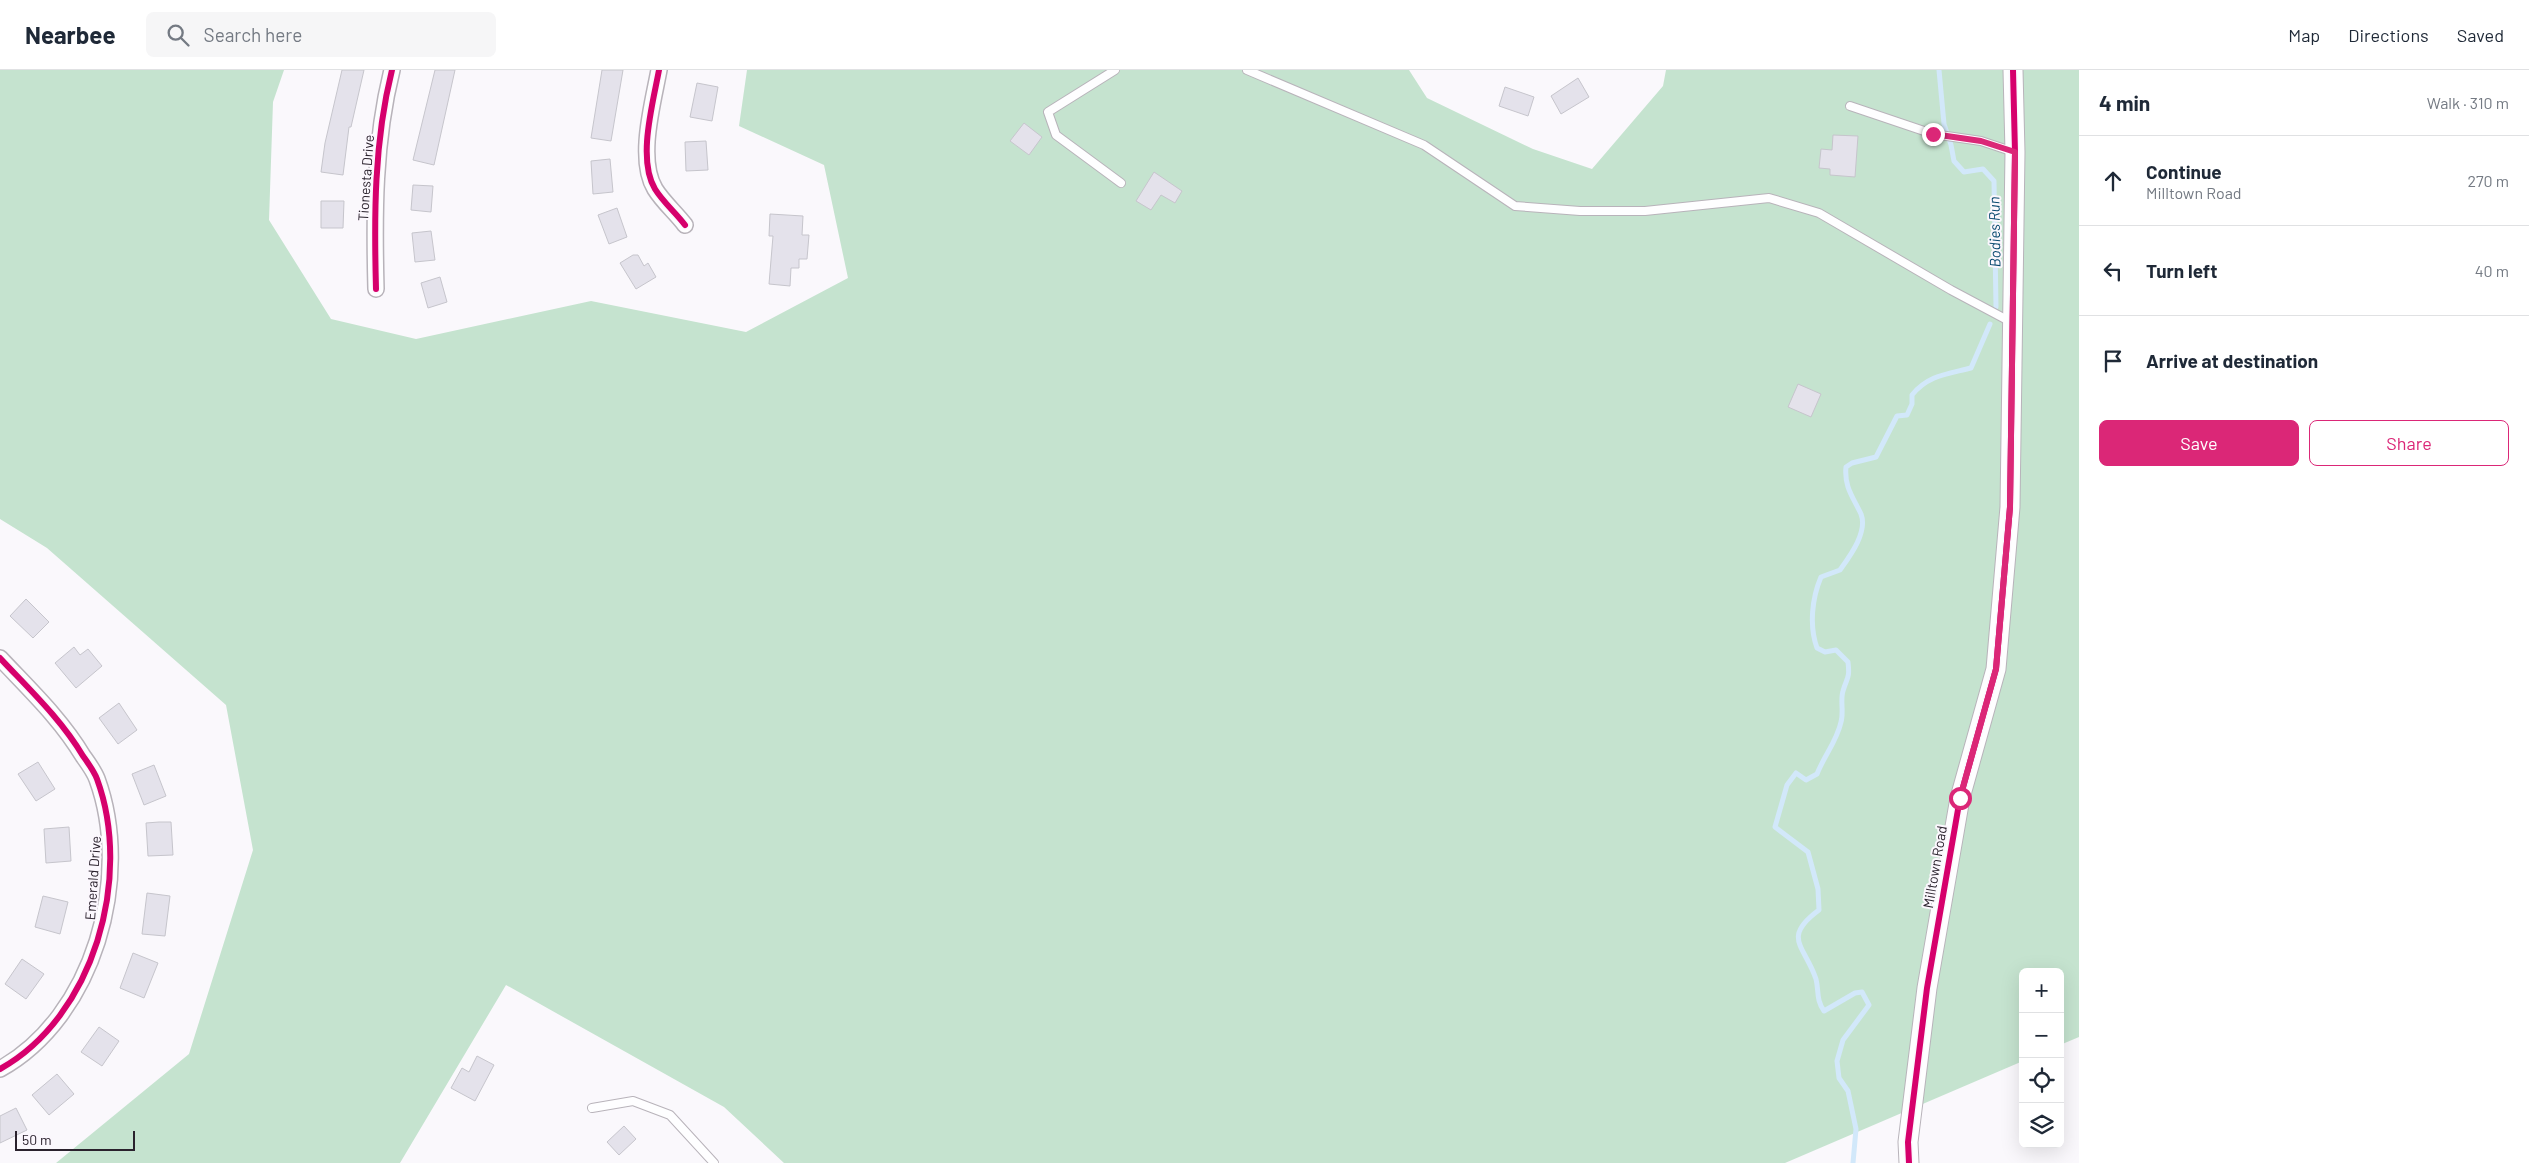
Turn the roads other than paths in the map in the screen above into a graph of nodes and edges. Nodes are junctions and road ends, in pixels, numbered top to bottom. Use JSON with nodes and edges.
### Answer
{"nodes":[{"id":1,"x":392,"y":70,"type":"edge"},
{"id":2,"x":659,"y":70,"type":"edge"},
{"id":3,"x":1115,"y":70,"type":"edge"},
{"id":4,"x":1247,"y":70,"type":"edge"},
{"id":5,"x":2013,"y":70,"type":"edge"},
{"id":6,"x":1850,"y":106,"type":"dead end"},
{"id":7,"x":2015,"y":152,"type":"junction"},
{"id":8,"x":1121,"y":183,"type":"dead end"},
{"id":9,"x":685,"y":225,"type":"dead end"},
{"id":10,"x":376,"y":289,"type":"dead end"},
{"id":11,"x":2013,"y":323,"type":"junction"},
{"id":12,"x":0,"y":658,"type":"edge"},
{"id":13,"x":0,"y":1069,"type":"edge"},
{"id":14,"x":592,"y":1108,"type":"dead end"},
{"id":15,"x":714,"y":1163,"type":"edge"},
{"id":16,"x":1909,"y":1163,"type":"edge"}],
"edges":[{"from":1,"to":10,"type":"street","name":"Tionesta Drive"},
{"from":2,"to":9,"type":"street"},
{"from":3,"to":8,"type":"lane"},
{"from":4,"to":11,"type":"lane"},
{"from":5,"to":7,"type":"street","name":"Milltown Road"},
{"from":6,"to":7,"type":"lane"},
{"from":7,"to":11,"type":"street","name":"Milltown Road"},
{"from":11,"to":16,"type":"street","name":"Milltown Road"},
{"from":12,"to":13,"type":"street","name":"Emerald Drive"},
{"from":14,"to":15,"type":"lane"}]}
